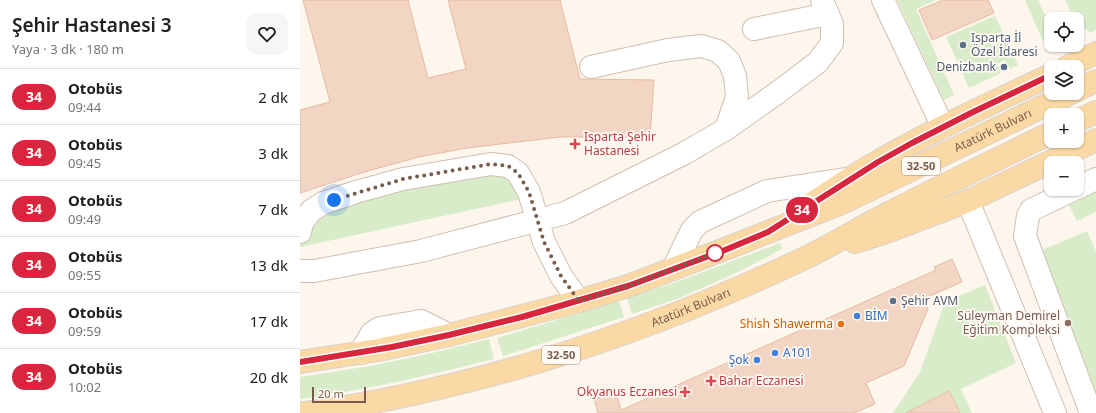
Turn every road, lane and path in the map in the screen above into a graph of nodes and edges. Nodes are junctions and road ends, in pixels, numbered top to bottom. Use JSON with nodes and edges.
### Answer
{"nodes":[{"id":1,"x":883,"y":0,"type":"edge"},
{"id":2,"x":825,"y":7,"type":"edge"},
{"id":3,"x":754,"y":29,"type":"dead end"},
{"id":4,"x":1096,"y":53,"type":"edge"},
{"id":5,"x":1082,"y":60,"type":"edge"},
{"id":6,"x":591,"y":67,"type":"dead end"},
{"id":7,"x":1044,"y":78,"type":"edge"},
{"id":8,"x":1096,"y":81,"type":"edge"},
{"id":9,"x":1084,"y":87,"type":"edge"},
{"id":10,"x":1057,"y":100,"type":"edge"},
{"id":11,"x":1096,"y":112,"type":"edge"},
{"id":12,"x":1084,"y":118,"type":"edge"},
{"id":13,"x":942,"y":127,"type":"junction"},
{"id":14,"x":726,"y":129,"type":"junction"},
{"id":15,"x":1044,"y":136,"type":"edge"},
{"id":16,"x":1096,"y":140,"type":"edge"},
{"id":17,"x":852,"y":178,"type":"junction"},
{"id":18,"x":1096,"y":179,"type":"edge"},
{"id":19,"x":1084,"y":184,"type":"edge"},
{"id":20,"x":1060,"y":196,"type":"edge"},
{"id":21,"x":968,"y":201,"type":"junction"},
{"id":22,"x":538,"y":220,"type":"junction"},
{"id":23,"x":300,"y":232,"type":"edge"},
{"id":24,"x":768,"y":232,"type":"junction"},
{"id":25,"x":805,"y":258,"type":"junction"},
{"id":26,"x":673,"y":269,"type":"junction"},
{"id":27,"x":300,"y":271,"type":"edge"},
{"id":28,"x":579,"y":301,"type":"junction"},
{"id":29,"x":300,"y":362,"type":"edge"},
{"id":30,"x":319,"y":412,"type":"edge"},
{"id":31,"x":1055,"y":413,"type":"edge"},
{"id":32,"x":1091,"y":413,"type":"edge"}],
"edges":[{"from":1,"to":13,"type":"street"},
{"from":2,"to":3,"type":"street"},
{"from":2,"to":14,"type":"street"},
{"from":4,"to":5,"type":"main road"},
{"from":6,"to":14,"type":"street"},
{"from":7,"to":13,"type":"main road"},
{"from":8,"to":9,"type":"main road"},
{"from":10,"to":24,"type":"main road","name":"Atatürk Bulvarı","number":"32-50"},
{"from":11,"to":12,"type":"main road"},
{"from":13,"to":17,"type":"main road"},
{"from":14,"to":22,"type":"street"},
{"from":15,"to":25,"type":"main road","name":"Atatürk Bulvarı","number":"32-50"},
{"from":16,"to":21,"type":"main road"},
{"from":17,"to":24,"type":"main road"},
{"from":17,"to":26,"type":"street"},
{"from":18,"to":19,"type":"street"},
{"from":20,"to":32,"type":"street"},
{"from":21,"to":25,"type":"main road"},
{"from":21,"to":31,"type":"street"},
{"from":22,"to":23,"type":"street"},
{"from":22,"to":27,"type":"street"},
{"from":22,"to":28,"type":"street"},
{"from":24,"to":26,"type":"main road","name":"Atatürk Bulvarı","number":"32-50"},
{"from":25,"to":30,"type":"main road","name":"Atatürk Bulvarı","number":"32-50"},
{"from":26,"to":28,"type":"main road","name":"Atatürk Bulvarı","number":"32-50"},
{"from":28,"to":29,"type":"main road","name":"Atatürk Bulvarı","number":"32-50"}]}
